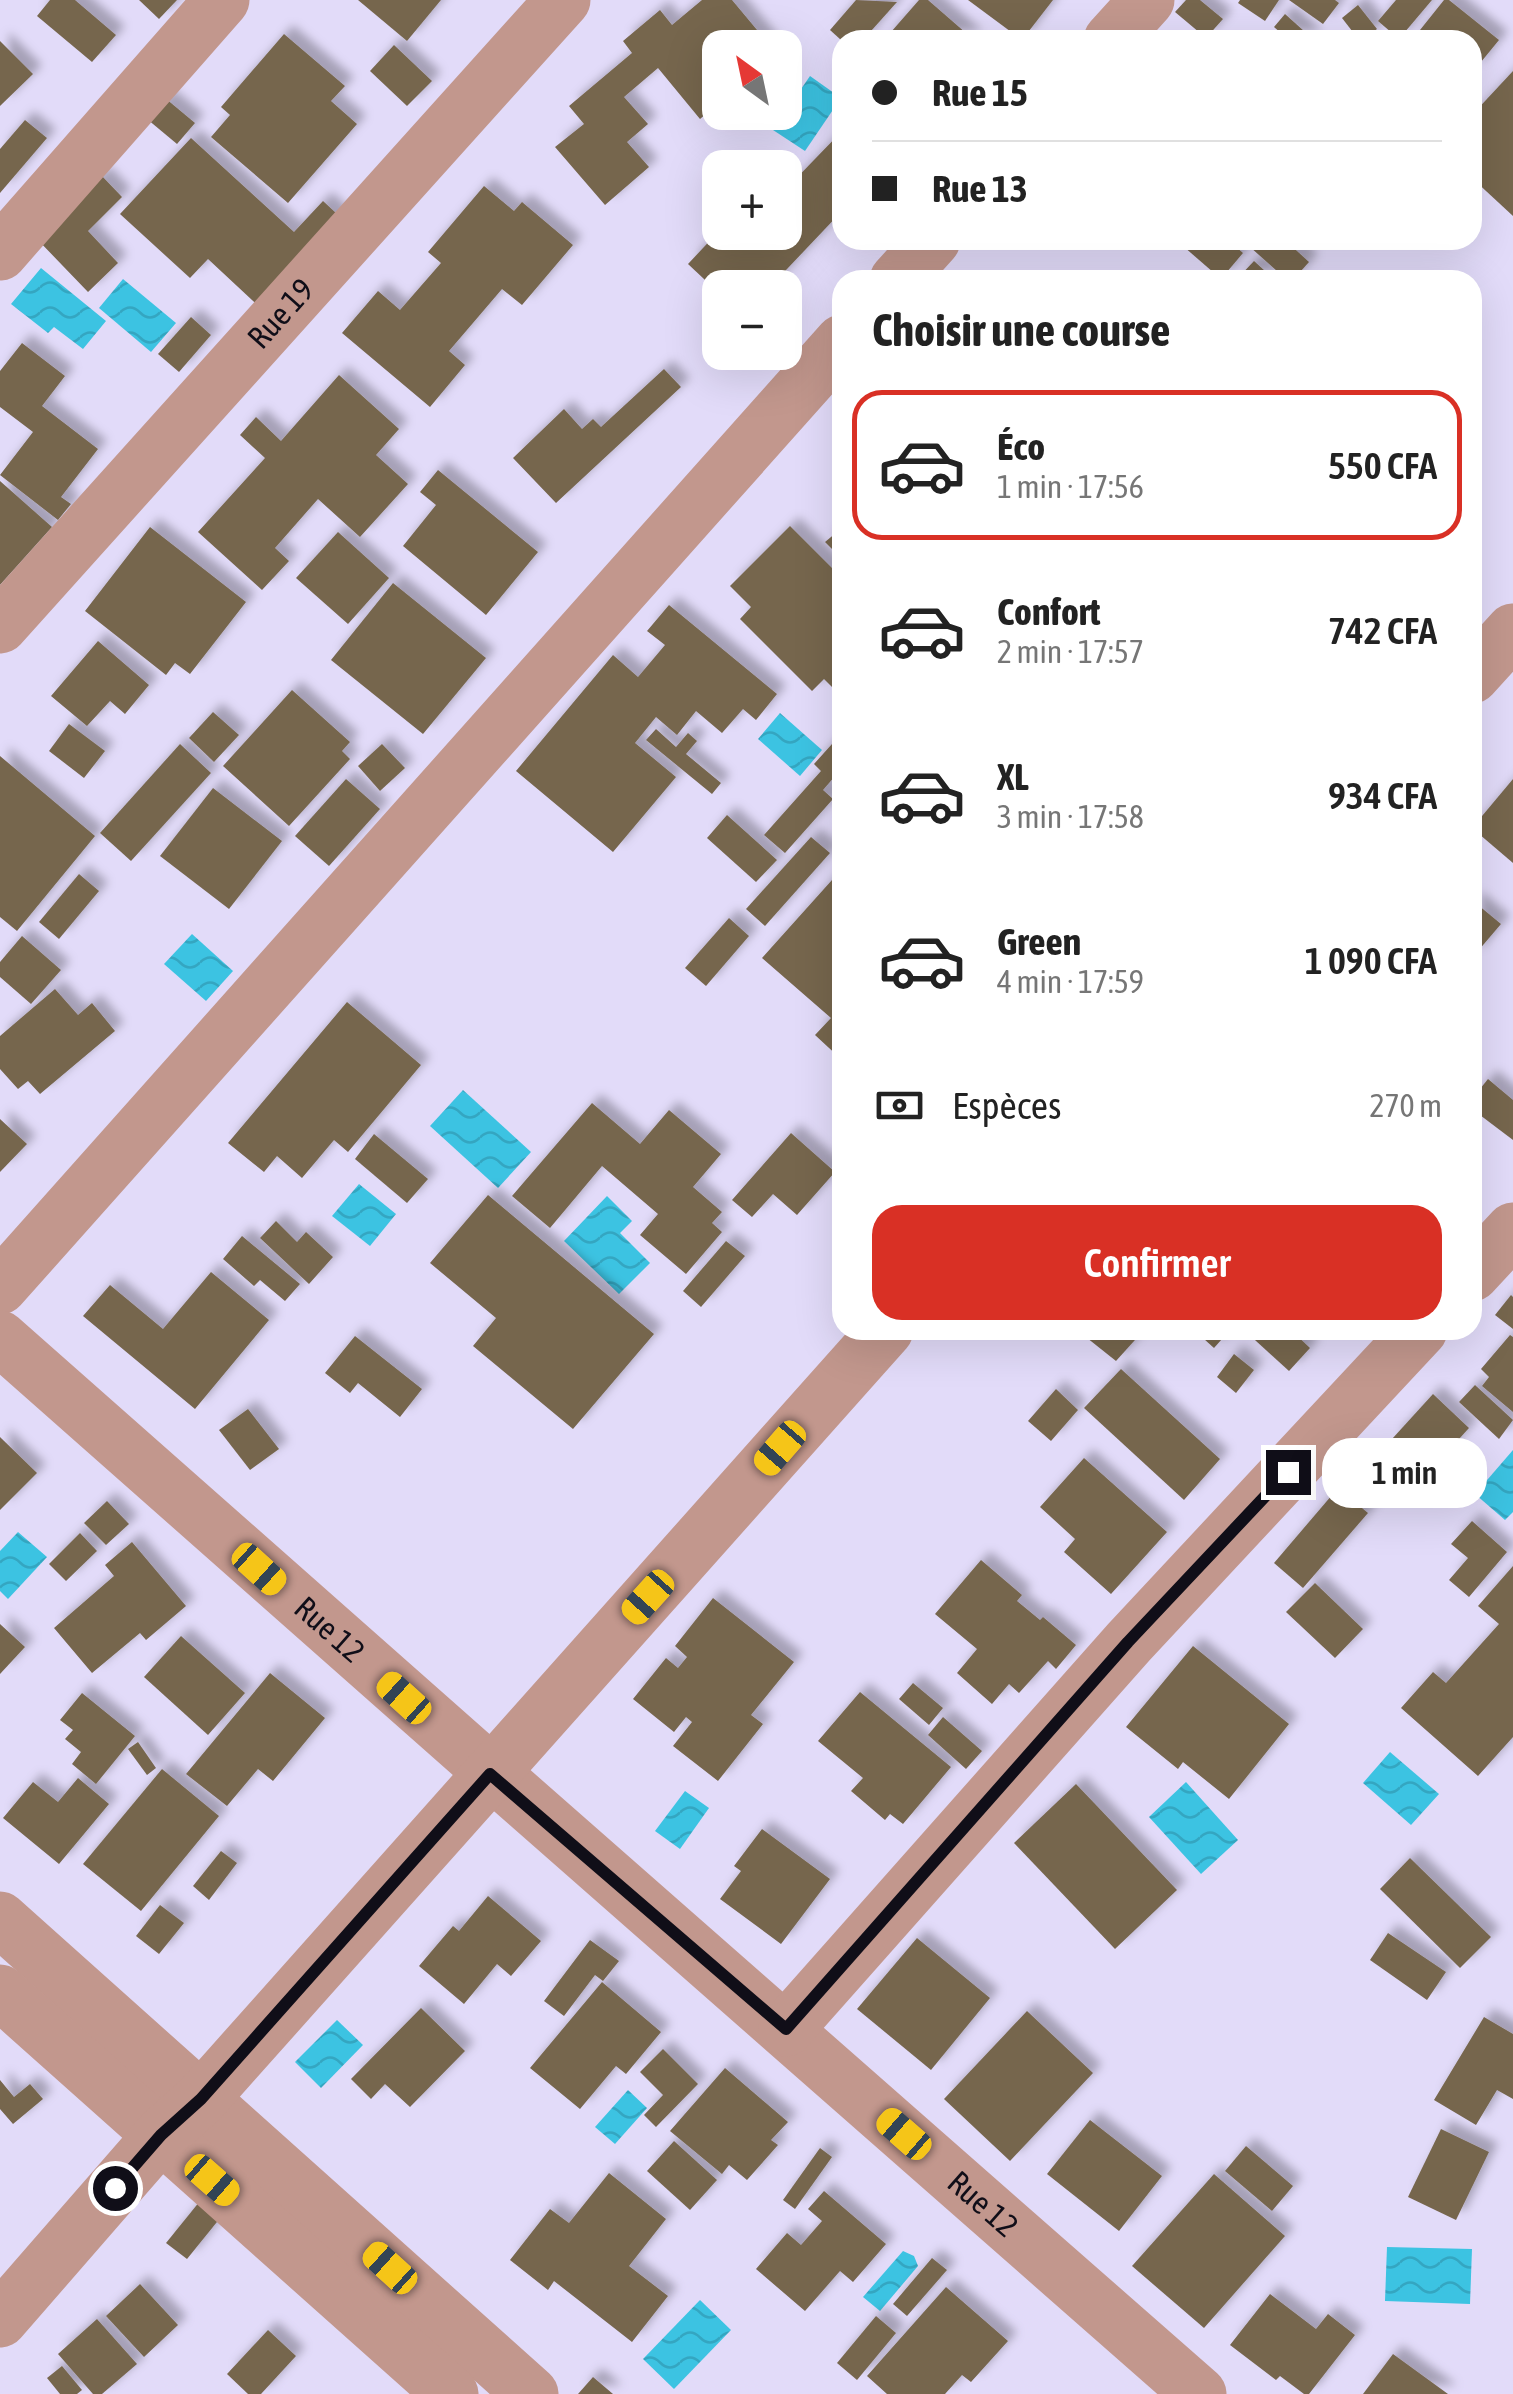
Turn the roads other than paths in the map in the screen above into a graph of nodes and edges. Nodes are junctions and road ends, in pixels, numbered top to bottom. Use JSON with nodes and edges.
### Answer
{"nodes":[{"id":1,"x":222,"y":0,"type":"edge"},
{"id":2,"x":564,"y":0,"type":"edge"},
{"id":3,"x":1147,"y":0,"type":"edge"},
{"id":4,"x":1120,"y":30,"type":"edge"},
{"id":5,"x":924,"y":250,"type":"edge"},
{"id":6,"x":0,"y":253,"type":"edge"},
{"id":7,"x":906,"y":270,"type":"edge"},
{"id":8,"x":832,"y":353,"type":"edge"},
{"id":9,"x":0,"y":626,"type":"edge"},
{"id":10,"x":1513,"y":632,"type":"edge"},
{"id":11,"x":1482,"y":665,"type":"edge"},
{"id":12,"x":1513,"y":1230,"type":"edge"},
{"id":13,"x":1482,"y":1263,"type":"edge"},
{"id":14,"x":0,"y":1288,"type":"edge"},
{"id":15,"x":0,"y":1338,"type":"edge"},
{"id":16,"x":877,"y":1340,"type":"edge"},
{"id":17,"x":1411,"y":1340,"type":"edge"},
{"id":18,"x":490,"y":1774,"type":"junction"},
{"id":19,"x":0,"y":1920,"type":"edge"},
{"id":20,"x":0,"y":1992,"type":"edge"},
{"id":21,"x":786,"y":2029,"type":"junction"},
{"id":22,"x":201,"y":2099,"type":"junction"},
{"id":23,"x":161,"y":2135,"type":"junction"},
{"id":24,"x":0,"y":2320,"type":"edge"},
{"id":25,"x":451,"y":2394,"type":"edge"},
{"id":26,"x":531,"y":2394,"type":"edge"},
{"id":27,"x":1198,"y":2394,"type":"edge"}],
"edges":[{"from":1,"to":6,"type":"street"},
{"from":2,"to":9,"type":"street","name":"Rue 19"},
{"from":3,"to":4,"type":"street"},
{"from":5,"to":7,"type":"street"},
{"from":8,"to":14,"type":"street"},
{"from":10,"to":11,"type":"street"},
{"from":12,"to":13,"type":"street"},
{"from":15,"to":18,"type":"street","name":"Rue 12"},
{"from":16,"to":18,"type":"street"},
{"from":17,"to":21,"type":"street"},
{"from":18,"to":21,"type":"street","name":"Rue 12"},
{"from":18,"to":22,"type":"street"},
{"from":19,"to":22,"type":"street"},
{"from":20,"to":23,"type":"street"},
{"from":21,"to":27,"type":"street","name":"Rue 12"},
{"from":22,"to":23,"type":"street"},
{"from":22,"to":26,"type":"street"},
{"from":23,"to":24,"type":"street"},
{"from":23,"to":25,"type":"street"}]}
